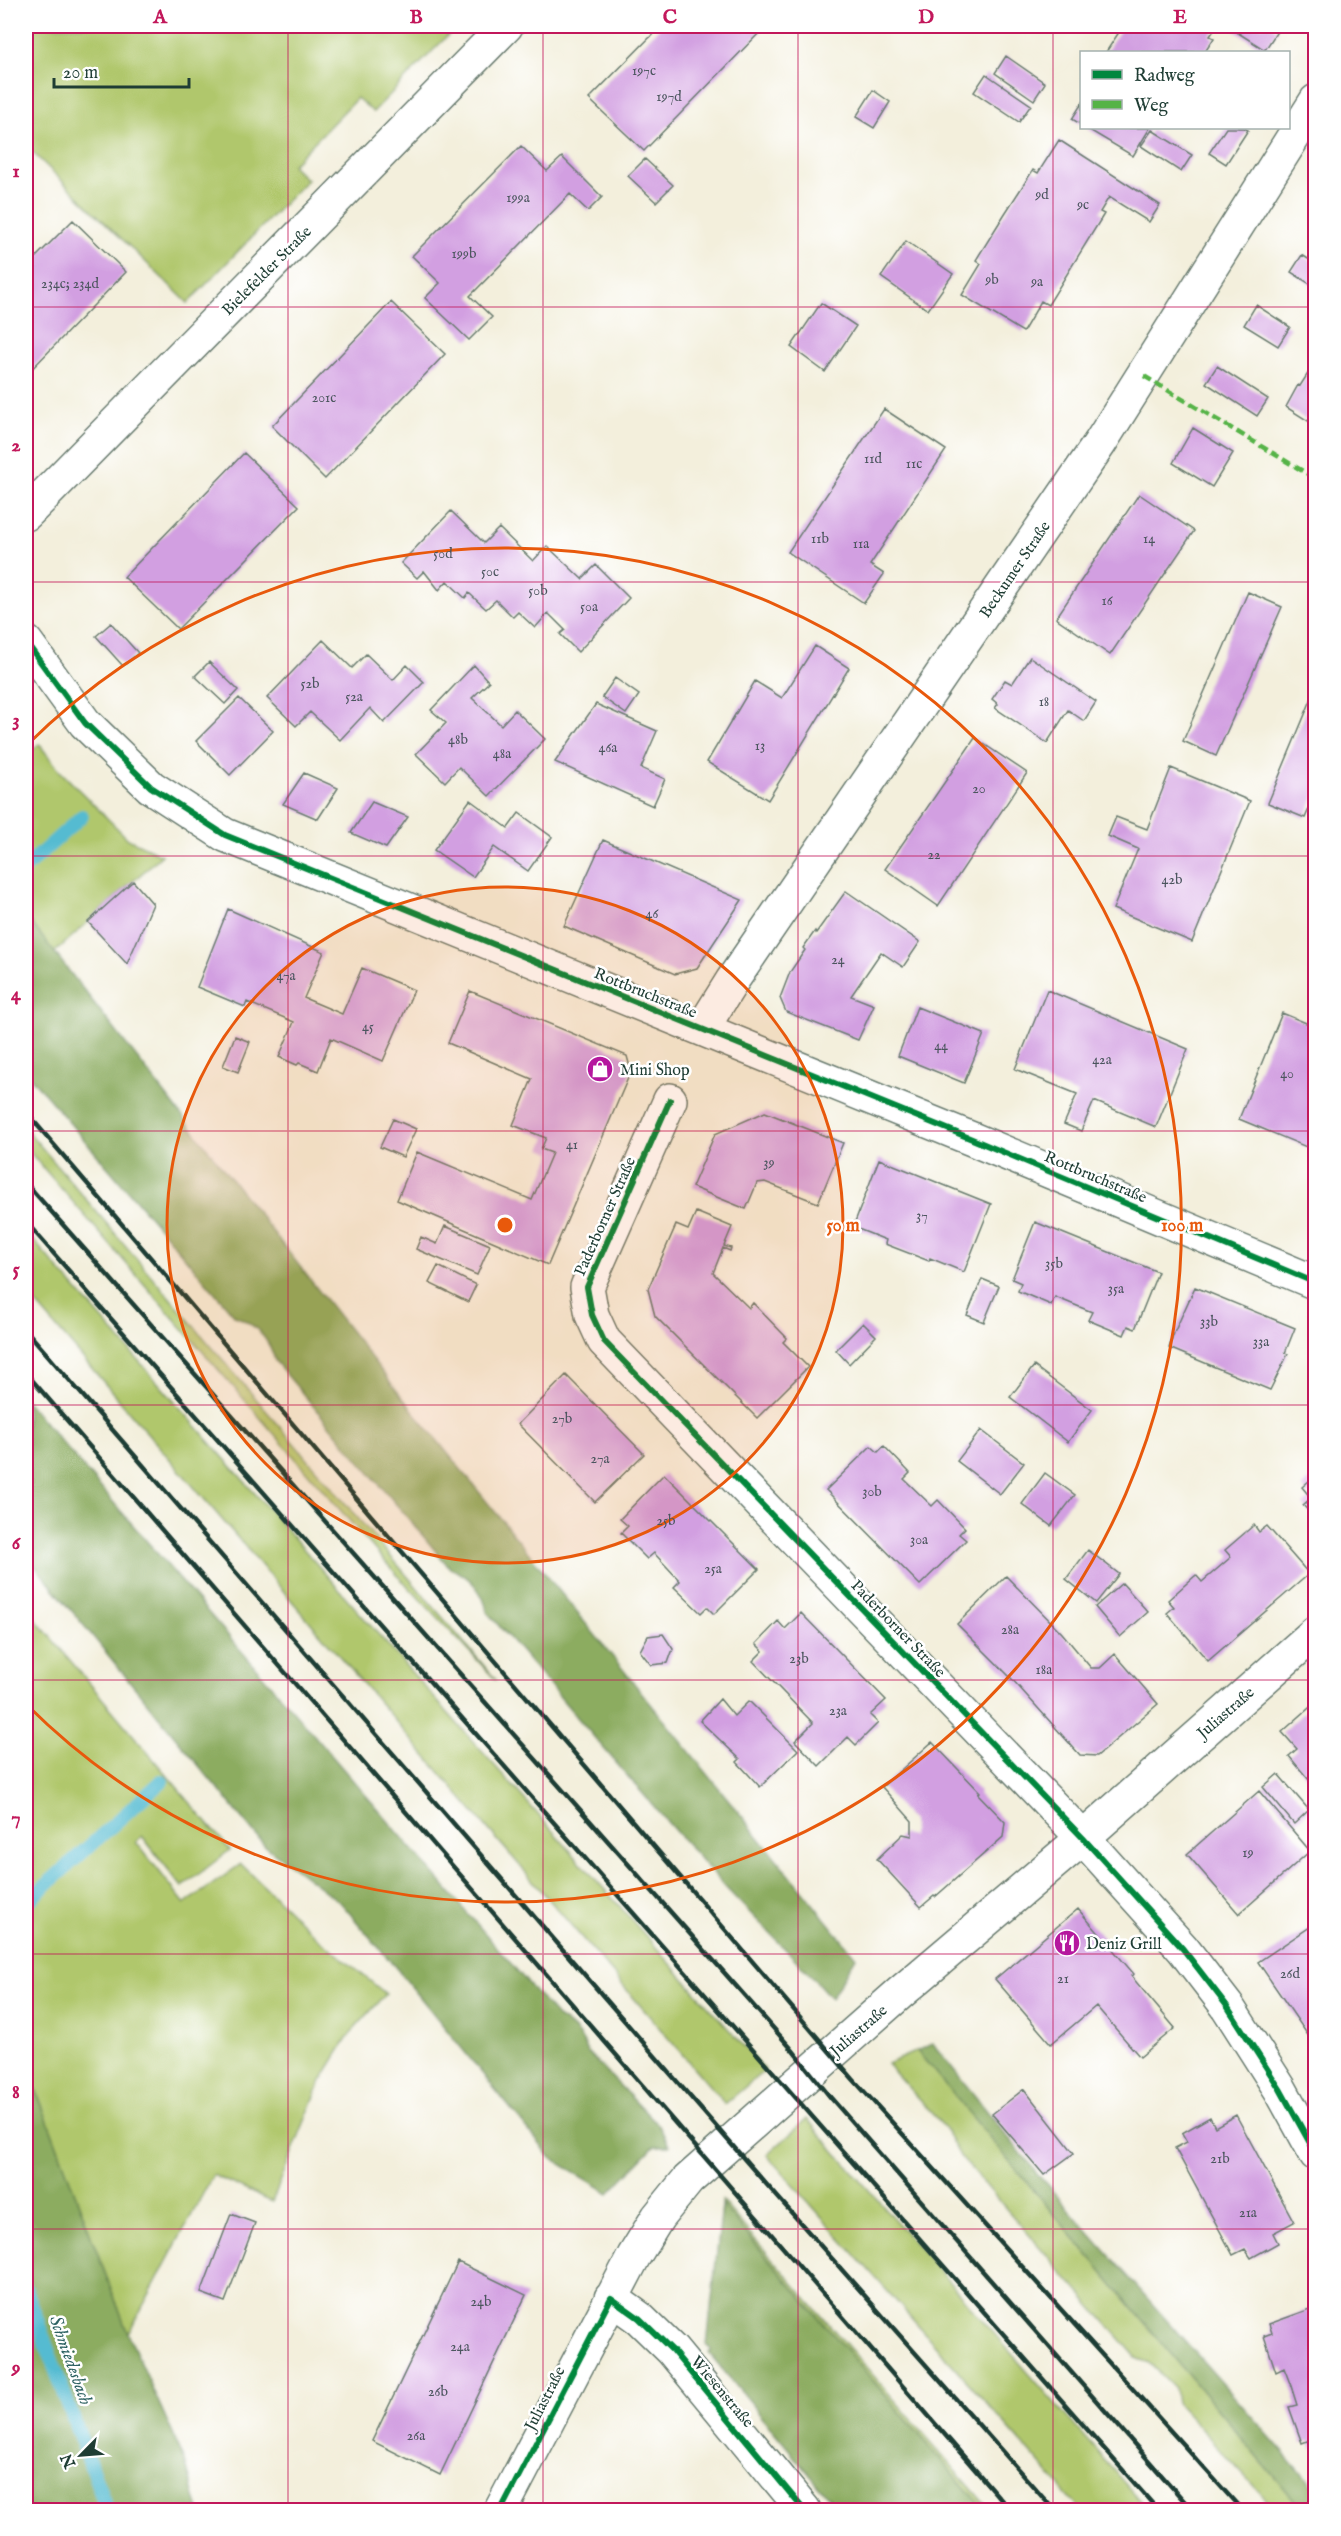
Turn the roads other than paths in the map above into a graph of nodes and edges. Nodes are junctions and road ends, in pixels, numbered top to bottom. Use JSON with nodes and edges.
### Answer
{"nodes":[{"id":1,"x":506,"y":26,"type":"edge"},
{"id":2,"x":1316,"y":100,"type":"edge"},
{"id":3,"x":26,"y":514,"type":"edge"},
{"id":4,"x":26,"y":642,"type":"edge"},
{"id":5,"x":702,"y":1029,"type":"junction"},
{"id":6,"x":670,"y":1100,"type":"dead end"},
{"id":7,"x":1316,"y":1282,"type":"edge"},
{"id":8,"x":1316,"y":1632,"type":"edge"},
{"id":9,"x":1083,"y":1838,"type":"junction"},
{"id":10,"x":1316,"y":2154,"type":"edge"},
{"id":11,"x":611,"y":2298,"type":"junction"},
{"id":12,"x":501,"y":2511,"type":"edge"},
{"id":13,"x":804,"y":2511,"type":"edge"}],
"edges":[{"from":1,"to":3,"type":"street","name":"Bielefelder Straße"},
{"from":2,"to":5,"type":"street","name":"Beckumer Straße"},
{"from":4,"to":5,"type":"street","name":"Rottbruchstraße"},
{"from":5,"to":7,"type":"street","name":"Rottbruchstraße"},
{"from":6,"to":9,"type":"street","name":"Paderborner Straße"},
{"from":8,"to":9,"type":"street","name":"Juliastraße"},
{"from":9,"to":10,"type":"street","name":"Paderborner Straße"},
{"from":9,"to":11,"type":"street","name":"Juliastraße"},
{"from":11,"to":12,"type":"street","name":"Juliastraße"},
{"from":11,"to":13,"type":"street","name":"Wiesenstraße"}]}
